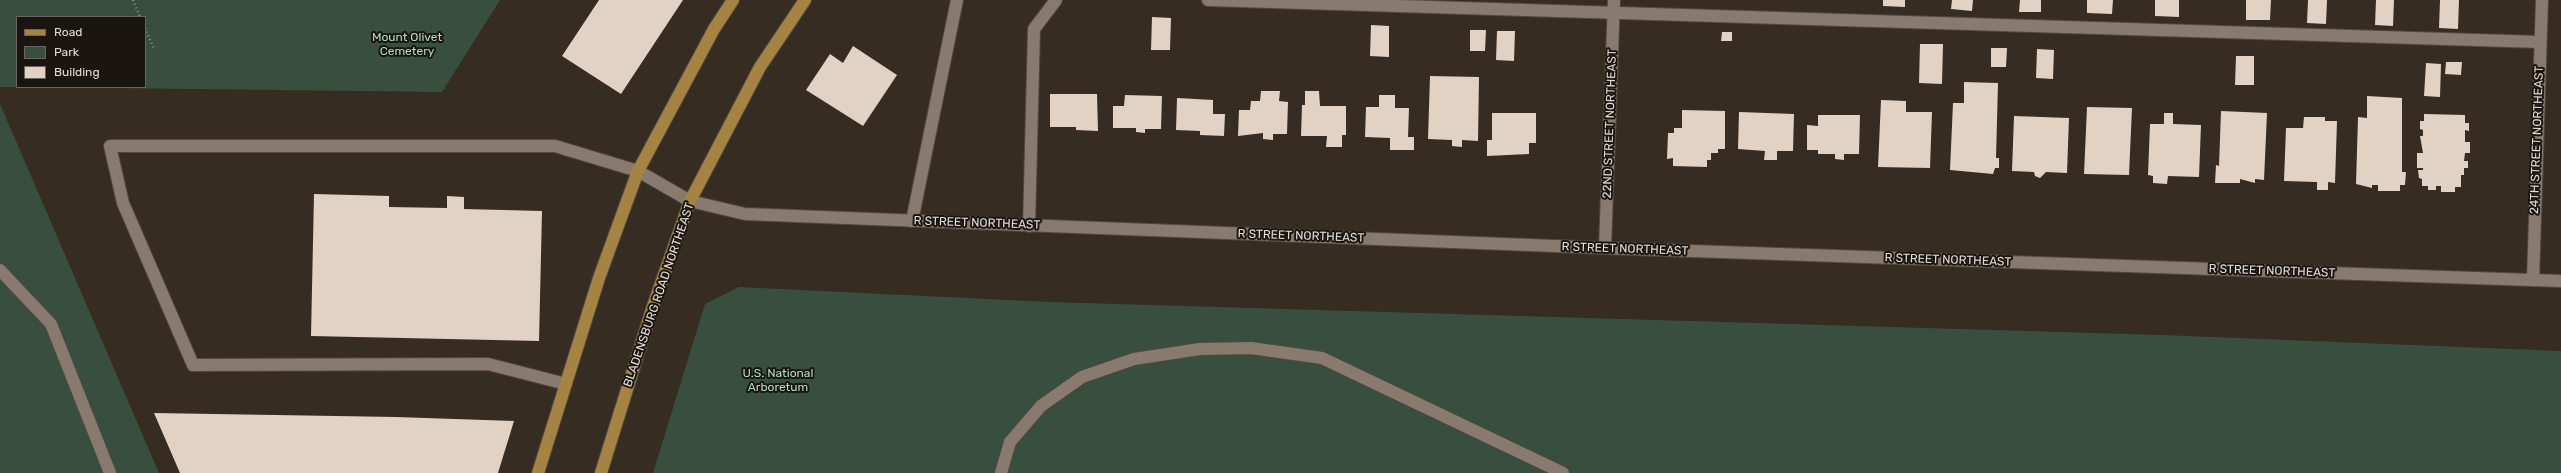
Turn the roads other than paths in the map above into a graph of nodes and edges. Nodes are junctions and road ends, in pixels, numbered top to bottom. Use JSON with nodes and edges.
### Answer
{"nodes":[{"id":1,"x":733,"y":0,"type":"edge"},
{"id":2,"x":805,"y":0,"type":"edge"},
{"id":3,"x":957,"y":0,"type":"edge"},
{"id":4,"x":1056,"y":0,"type":"edge"},
{"id":5,"x":1208,"y":0,"type":"edge"},
{"id":6,"x":2542,"y":0,"type":"edge"},
{"id":7,"x":1614,"y":6,"type":"edge"},
{"id":8,"x":2540,"y":42,"type":"junction"},
{"id":9,"x":638,"y":171,"type":"junction"},
{"id":10,"x":690,"y":201,"type":"junction"},
{"id":11,"x":912,"y":221,"type":"junction"},
{"id":12,"x":1029,"y":226,"type":"junction"},
{"id":13,"x":1605,"y":248,"type":"junction"},
{"id":14,"x":0,"y":270,"type":"edge"},
{"id":15,"x":2533,"y":280,"type":"junction"},
{"id":16,"x":2561,"y":282,"type":"edge"},
{"id":17,"x":566,"y":384,"type":"junction"},
{"id":18,"x":110,"y":473,"type":"edge"},
{"id":19,"x":538,"y":473,"type":"edge"},
{"id":20,"x":601,"y":473,"type":"edge"},
{"id":21,"x":1001,"y":473,"type":"edge"},
{"id":22,"x":1563,"y":473,"type":"edge"}],
"edges":[{"from":1,"to":9,"type":"main road"},
{"from":2,"to":10,"type":"main road","name":"BLADENSBURG ROAD NORTHEAST"},
{"from":3,"to":11,"type":"street"},
{"from":4,"to":12,"type":"street"},
{"from":5,"to":7,"type":"street"},
{"from":6,"to":8,"type":"street","name":"24TH STREET NORTHEAST"},
{"from":7,"to":8,"type":"street"},
{"from":7,"to":13,"type":"street","name":"22ND STREET NORTHEAST"},
{"from":8,"to":15,"type":"street","name":"24TH STREET NORTHEAST"},
{"from":9,"to":10,"type":"street","name":"R STREET NORTHEAST"},
{"from":9,"to":17,"type":"main road"},
{"from":9,"to":17,"type":"street","name":"R STREET NORTHEAST"},
{"from":10,"to":11,"type":"street","name":"R STREET NORTHEAST"},
{"from":10,"to":20,"type":"main road","name":"BLADENSBURG ROAD NORTHEAST"},
{"from":11,"to":12,"type":"street","name":"R STREET NORTHEAST"},
{"from":12,"to":13,"type":"street","name":"R STREET NORTHEAST"},
{"from":13,"to":15,"type":"street","name":"R STREET NORTHEAST"},
{"from":14,"to":18,"type":"street"},
{"from":15,"to":16,"type":"street","name":"R STREET NORTHEAST"},
{"from":17,"to":19,"type":"main road"},
{"from":21,"to":22,"type":"street"}]}
